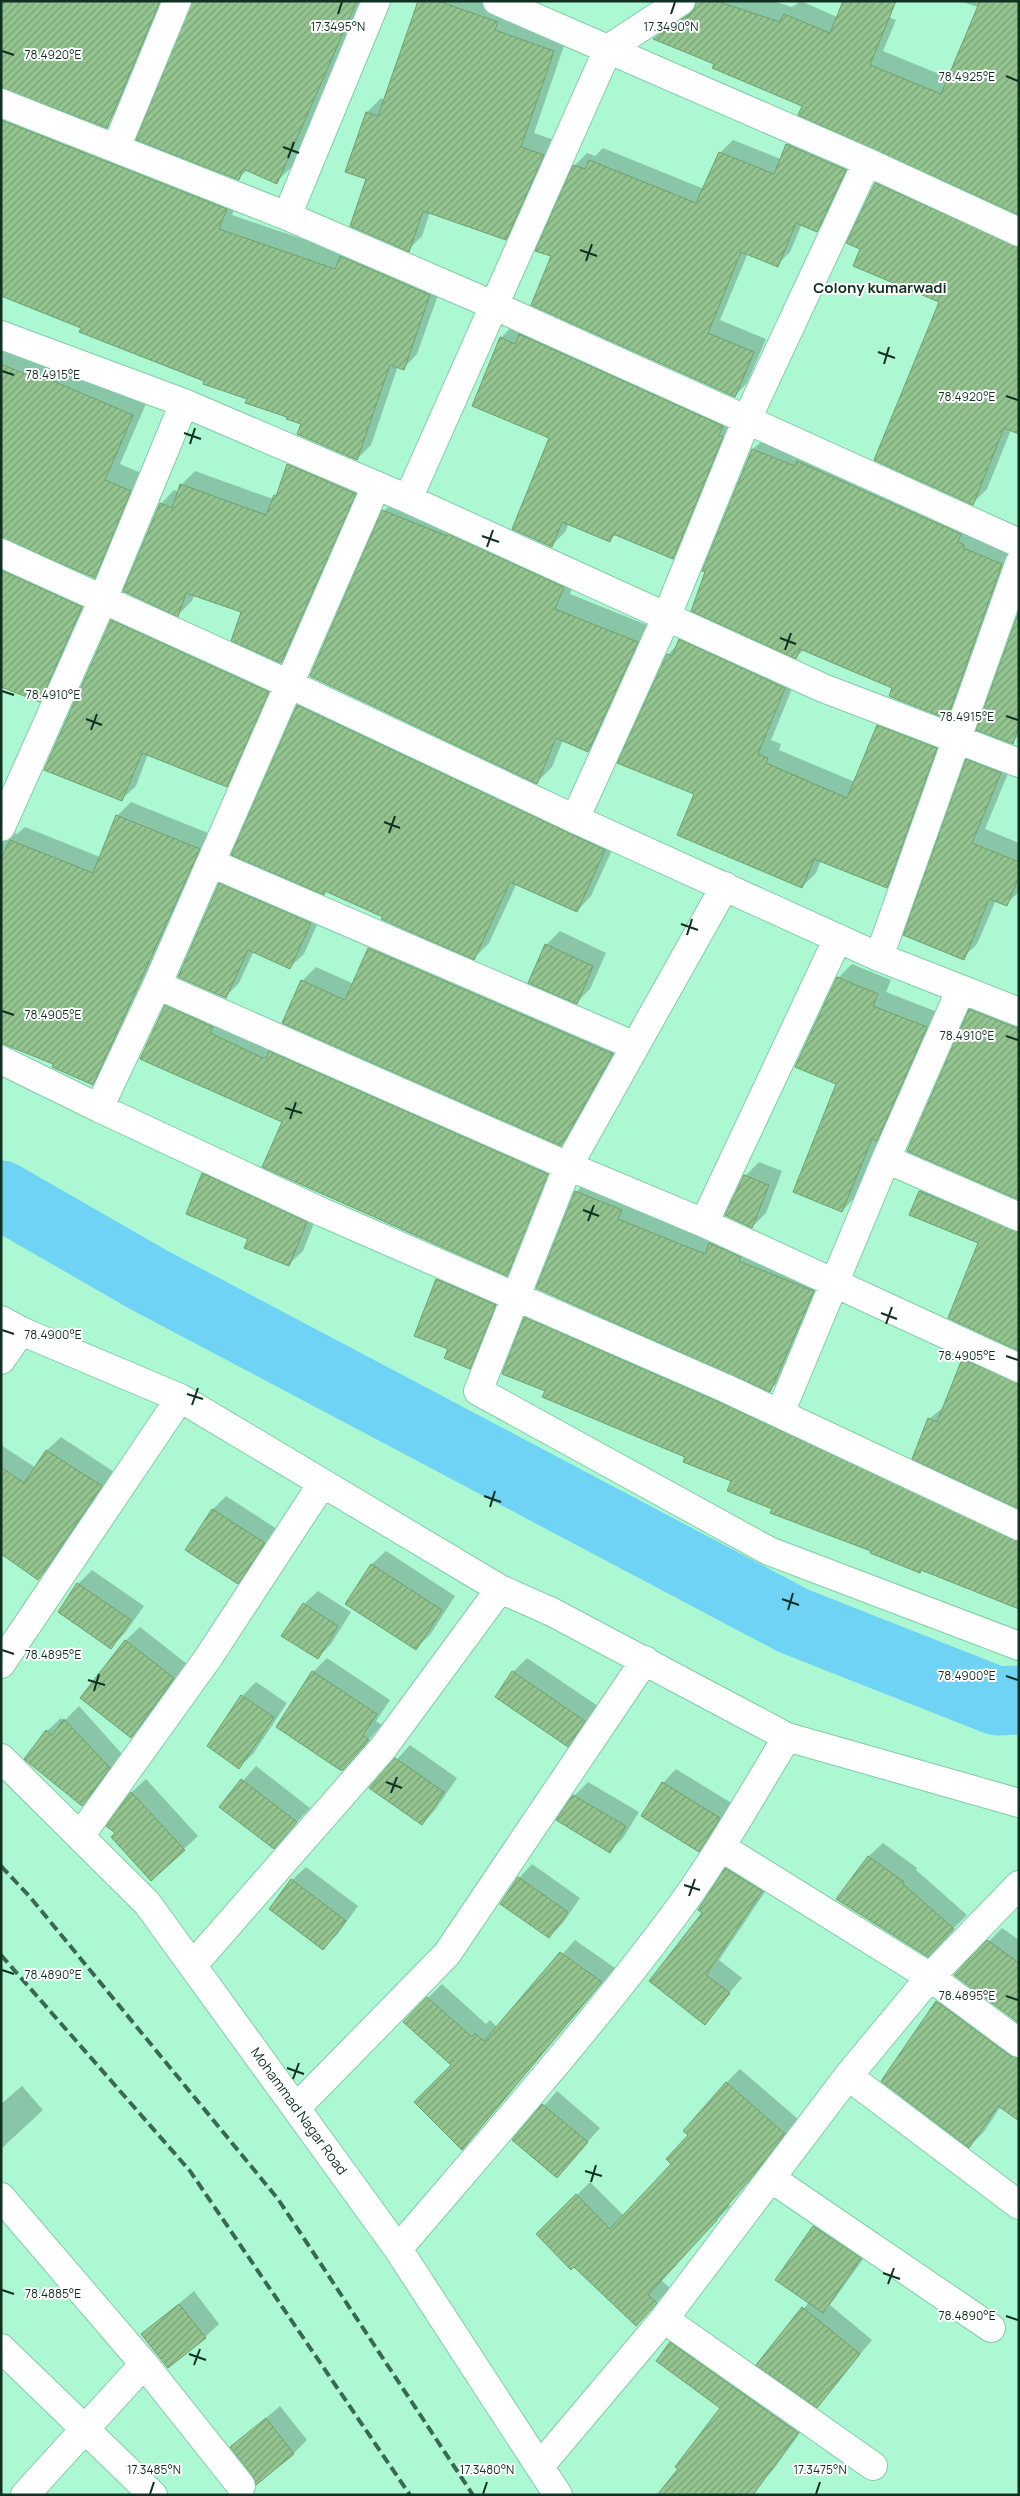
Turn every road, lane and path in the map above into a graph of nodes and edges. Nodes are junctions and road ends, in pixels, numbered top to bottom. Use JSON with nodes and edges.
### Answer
{"nodes":[{"id":1,"x":177,"y":1,"type":"edge"},
{"id":2,"x":376,"y":1,"type":"edge"},
{"id":3,"x":497,"y":1,"type":"edge"},
{"id":4,"x":681,"y":1,"type":"edge"},
{"id":5,"x":608,"y":49,"type":"junction"},
{"id":6,"x":1,"y":103,"type":"edge"},
{"id":7,"x":116,"y":148,"type":"junction"},
{"id":8,"x":867,"y":162,"type":"junction"},
{"id":9,"x":287,"y":216,"type":"junction"},
{"id":10,"x":1019,"y":232,"type":"edge"},
{"id":11,"x":493,"y":305,"type":"junction"},
{"id":12,"x":1,"y":335,"type":"edge"},
{"id":13,"x":184,"y":403,"type":"junction"},
{"id":14,"x":747,"y":418,"type":"junction"},
{"id":15,"x":376,"y":486,"type":"junction"},
{"id":16,"x":408,"y":499,"type":"junction"},
{"id":17,"x":1019,"y":543,"type":"edge"},
{"id":18,"x":1,"y":553,"type":"edge"},
{"id":19,"x":1019,"y":564,"type":"edge"},
{"id":20,"x":103,"y":599,"type":"junction"},
{"id":21,"x":666,"y":618,"type":"junction"},
{"id":22,"x":289,"y":684,"type":"junction"},
{"id":23,"x":956,"y":740,"type":"junction"},
{"id":24,"x":1019,"y":763,"type":"edge"},
{"id":25,"x":3,"y":820,"type":"edge"},
{"id":26,"x":576,"y":820,"type":"junction"},
{"id":27,"x":211,"y":863,"type":"junction"},
{"id":28,"x":725,"y":886,"type":"junction"},
{"id":29,"x":838,"y":938,"type":"junction"},
{"id":30,"x":879,"y":957,"type":"junction"},
{"id":31,"x":157,"y":985,"type":"junction"},
{"id":32,"x":961,"y":989,"type":"junction"},
{"id":33,"x":1019,"y":1012,"type":"edge"},
{"id":34,"x":635,"y":1046,"type":"junction"},
{"id":35,"x":1,"y":1060,"type":"edge"},
{"id":36,"x":99,"y":1108,"type":"junction"},
{"id":37,"x":886,"y":1158,"type":"junction"},
{"id":38,"x":568,"y":1166,"type":"junction"},
{"id":39,"x":1019,"y":1217,"type":"edge"},
{"id":40,"x":704,"y":1222,"type":"junction"},
{"id":41,"x":835,"y":1284,"type":"junction"},
{"id":42,"x":516,"y":1297,"type":"junction"},
{"id":43,"x":11,"y":1326,"type":"edge"},
{"id":44,"x":1,"y":1360,"type":"edge"},
{"id":45,"x":1019,"y":1368,"type":"edge"},
{"id":46,"x":180,"y":1398,"type":"junction"},
{"id":47,"x":780,"y":1413,"type":"junction"},
{"id":48,"x":322,"y":1484,"type":"junction"},
{"id":49,"x":1019,"y":1526,"type":"edge"},
{"id":50,"x":500,"y":1589,"type":"junction"},
{"id":51,"x":1019,"y":1646,"type":"edge"},
{"id":52,"x":645,"y":1660,"type":"junction"},
{"id":53,"x":1,"y":1664,"type":"edge"},
{"id":54,"x":787,"y":1737,"type":"junction"},
{"id":55,"x":1,"y":1758,"type":"edge"},
{"id":56,"x":1019,"y":1803,"type":"edge"},
{"id":57,"x":80,"y":1836,"type":"junction"},
{"id":58,"x":721,"y":1847,"type":"junction"},
{"id":59,"x":1018,"y":1887,"type":"edge"},
{"id":60,"x":192,"y":1964,"type":"junction"},
{"id":61,"x":930,"y":1977,"type":"junction"},
{"id":62,"x":1019,"y":2042,"type":"edge"},
{"id":63,"x":848,"y":2076,"type":"junction"},
{"id":64,"x":297,"y":2107,"type":"junction"},
{"id":65,"x":772,"y":2179,"type":"junction"},
{"id":66,"x":1,"y":2197,"type":"edge"},
{"id":67,"x":1019,"y":2205,"type":"edge"},
{"id":68,"x":398,"y":2248,"type":"junction"},
{"id":69,"x":664,"y":2319,"type":"junction"},
{"id":70,"x":991,"y":2328,"type":"dead end"},
{"id":71,"x":1,"y":2348,"type":"edge"},
{"id":72,"x":144,"y":2364,"type":"junction"},
{"id":73,"x":85,"y":2429,"type":"junction"},
{"id":74,"x":540,"y":2466,"type":"junction"},
{"id":75,"x":873,"y":2466,"type":"dead end"},
{"id":76,"x":241,"y":2486,"type":"dead end"},
{"id":77,"x":25,"y":2495,"type":"edge"},
{"id":78,"x":153,"y":2495,"type":"edge"},
{"id":79,"x":558,"y":2495,"type":"edge"}],
"edges":[{"from":1,"to":7,"type":"street"},
{"from":2,"to":9,"type":"street"},
{"from":3,"to":5,"type":"street"},
{"from":4,"to":5,"type":"street"},
{"from":5,"to":8,"type":"street"},
{"from":5,"to":11,"type":"street"},
{"from":6,"to":7,"type":"street"},
{"from":7,"to":9,"type":"street"},
{"from":8,"to":10,"type":"street"},
{"from":8,"to":14,"type":"street"},
{"from":9,"to":11,"type":"street"},
{"from":11,"to":14,"type":"street"},
{"from":11,"to":16,"type":"street"},
{"from":12,"to":13,"type":"street"},
{"from":13,"to":15,"type":"street"},
{"from":13,"to":20,"type":"street"},
{"from":14,"to":17,"type":"street"},
{"from":14,"to":21,"type":"street"},
{"from":15,"to":16,"type":"street"},
{"from":15,"to":22,"type":"street"},
{"from":16,"to":21,"type":"street"},
{"from":18,"to":20,"type":"street"},
{"from":19,"to":23,"type":"street"},
{"from":20,"to":22,"type":"street"},
{"from":20,"to":25,"type":"street"},
{"from":21,"to":23,"type":"street"},
{"from":21,"to":26,"type":"street"},
{"from":22,"to":26,"type":"street"},
{"from":22,"to":27,"type":"street"},
{"from":23,"to":24,"type":"street"},
{"from":23,"to":30,"type":"street"},
{"from":26,"to":28,"type":"street"},
{"from":27,"to":31,"type":"street"},
{"from":27,"to":34,"type":"street"},
{"from":28,"to":29,"type":"street"},
{"from":28,"to":34,"type":"street"},
{"from":29,"to":30,"type":"street"},
{"from":29,"to":40,"type":"street"},
{"from":30,"to":32,"type":"street"},
{"from":31,"to":36,"type":"street"},
{"from":31,"to":38,"type":"street"},
{"from":32,"to":33,"type":"street"},
{"from":32,"to":37,"type":"street"},
{"from":34,"to":38,"type":"street"},
{"from":35,"to":36,"type":"street"},
{"from":36,"to":42,"type":"street"},
{"from":37,"to":39,"type":"street"},
{"from":37,"to":41,"type":"street"},
{"from":38,"to":40,"type":"street"},
{"from":38,"to":42,"type":"street"},
{"from":40,"to":41,"type":"street"},
{"from":41,"to":45,"type":"street"},
{"from":41,"to":47,"type":"street"},
{"from":42,"to":47,"type":"street"},
{"from":42,"to":51,"type":"street"},
{"from":43,"to":44,"type":"street"},
{"from":43,"to":46,"type":"street"},
{"from":46,"to":48,"type":"street"},
{"from":46,"to":53,"type":"street"},
{"from":47,"to":49,"type":"street"},
{"from":48,"to":50,"type":"street"},
{"from":48,"to":57,"type":"street"},
{"from":50,"to":52,"type":"street"},
{"from":50,"to":60,"type":"street"},
{"from":52,"to":54,"type":"street"},
{"from":52,"to":64,"type":"street"},
{"from":54,"to":56,"type":"street"},
{"from":54,"to":58,"type":"street"},
{"from":55,"to":57,"type":"street","name":"Mohammad Nagar Road"},
{"from":57,"to":60,"type":"street","name":"Mohammad Nagar Road"},
{"from":58,"to":61,"type":"street"},
{"from":58,"to":68,"type":"street"},
{"from":59,"to":61,"type":"street"},
{"from":60,"to":64,"type":"street","name":"Mohammad Nagar Road"},
{"from":61,"to":62,"type":"street"},
{"from":61,"to":63,"type":"street"},
{"from":63,"to":65,"type":"street"},
{"from":63,"to":67,"type":"street"},
{"from":64,"to":68,"type":"street","name":"Mohammad Nagar Road"},
{"from":65,"to":69,"type":"street"},
{"from":65,"to":70,"type":"street"},
{"from":66,"to":72,"type":"street"},
{"from":68,"to":74,"type":"street","name":"Mohammad Nagar Road"},
{"from":69,"to":74,"type":"street"},
{"from":69,"to":75,"type":"street"},
{"from":71,"to":73,"type":"street"},
{"from":72,"to":73,"type":"street"},
{"from":72,"to":76,"type":"street"},
{"from":73,"to":77,"type":"street"},
{"from":73,"to":78,"type":"street"},
{"from":74,"to":79,"type":"street","name":"Mohammad Nagar Road"}]}
